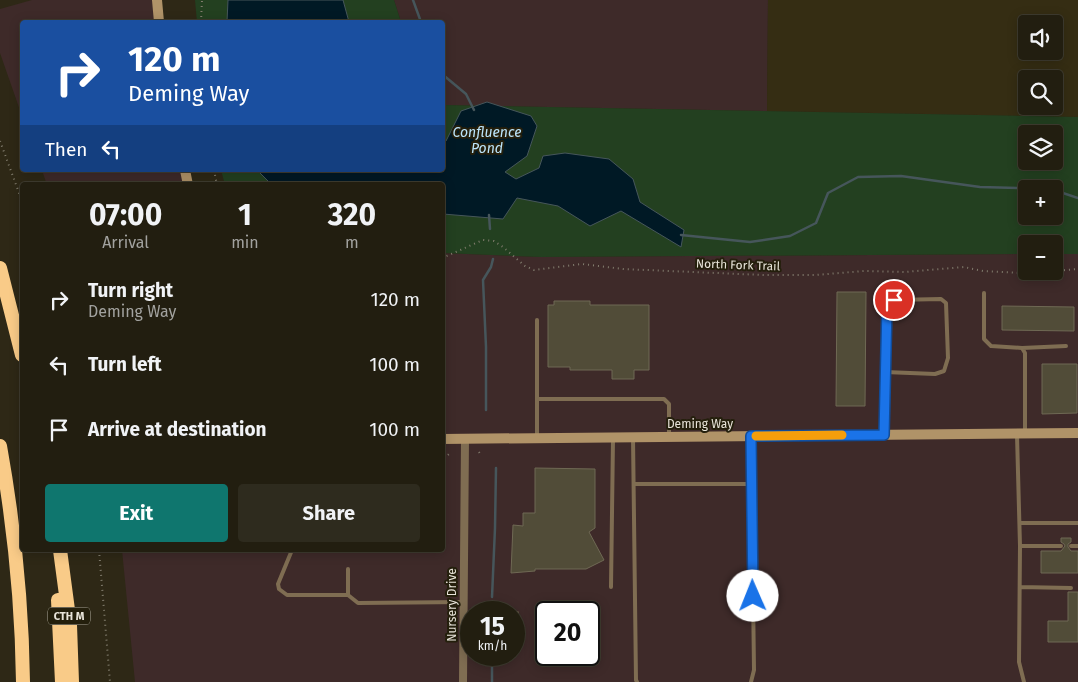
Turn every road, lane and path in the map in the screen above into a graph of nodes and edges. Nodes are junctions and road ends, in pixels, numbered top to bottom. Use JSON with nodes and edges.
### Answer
{"nodes":[{"id":1,"x":157,"y":0,"type":"edge"},
{"id":2,"x":202,"y":0,"type":"edge"},
{"id":3,"x":159,"y":20,"type":"edge"},
{"id":4,"x":201,"y":20,"type":"edge"},
{"id":5,"x":0,"y":141,"type":"edge"},
{"id":6,"x":20,"y":196,"type":"edge"},
{"id":7,"x":445,"y":257,"type":"edge"},
{"id":8,"x":0,"y":268,"type":"edge"},
{"id":9,"x":1078,"y":269,"type":"edge"},
{"id":10,"x":1063,"y":270,"type":"edge"},
{"id":11,"x":1018,"y":273,"type":"edge"},
{"id":12,"x":984,"y":293,"type":"dead end"},
{"id":13,"x":537,"y":320,"type":"dead end"},
{"id":14,"x":1066,"y":346,"type":"dead end"},
{"id":15,"x":20,"y":347,"type":"edge"},
{"id":16,"x":1022,"y":348,"type":"junction"},
{"id":17,"x":885,"y":372,"type":"junction"},
{"id":18,"x":537,"y":399,"type":"junction"},
{"id":19,"x":1078,"y":433,"type":"edge"},
{"id":20,"x":1021,"y":434,"type":"junction"},
{"id":21,"x":884,"y":435,"type":"junction"},
{"id":22,"x":751,"y":436,"type":"junction"},
{"id":23,"x":613,"y":437,"type":"junction"},
{"id":24,"x":633,"y":437,"type":"junction"},
{"id":25,"x":669,"y":437,"type":"junction"},
{"id":26,"x":538,"y":438,"type":"junction"},
{"id":27,"x":445,"y":439,"type":"edge"},
{"id":28,"x":465,"y":439,"type":"junction"},
{"id":29,"x":0,"y":446,"type":"edge"},
{"id":30,"x":634,"y":484,"type":"junction"},
{"id":31,"x":751,"y":484,"type":"junction"},
{"id":32,"x":1020,"y":522,"type":"junction"},
{"id":33,"x":1078,"y":523,"type":"edge"},
{"id":34,"x":1020,"y":546,"type":"junction"},
{"id":35,"x":1061,"y":546,"type":"dead end"},
{"id":36,"x":1072,"y":546,"type":"dead end"},
{"id":37,"x":1078,"y":546,"type":"edge"},
{"id":38,"x":54,"y":552,"type":"edge"},
{"id":39,"x":60,"y":552,"type":"edge"},
{"id":40,"x":99,"y":552,"type":"edge"},
{"id":41,"x":291,"y":552,"type":"edge"},
{"id":42,"x":348,"y":569,"type":"dead end"},
{"id":43,"x":610,"y":587,"type":"dead end"},
{"id":44,"x":1020,"y":587,"type":"junction"},
{"id":45,"x":1071,"y":588,"type":"dead end"},
{"id":46,"x":348,"y":595,"type":"junction"},
{"id":47,"x":464,"y":601,"type":"edge"},
{"id":48,"x":460,"y":602,"type":"edge"},
{"id":49,"x":464,"y":666,"type":"edge"},
{"id":50,"x":21,"y":682,"type":"edge"},
{"id":51,"x":62,"y":682,"type":"edge"},
{"id":52,"x":72,"y":682,"type":"edge"},
{"id":53,"x":110,"y":682,"type":"edge"},
{"id":54,"x":463,"y":682,"type":"edge"},
{"id":55,"x":637,"y":682,"type":"edge"},
{"id":56,"x":751,"y":682,"type":"edge"},
{"id":57,"x":1024,"y":682,"type":"edge"}],
"edges":[{"from":1,"to":3,"type":"street"},
{"from":2,"to":4,"type":"path"},
{"from":5,"to":6,"type":"path"},
{"from":7,"to":11,"type":"path","name":"North Fork Trail"},
{"from":8,"to":15,"type":"highway"},
{"from":9,"to":10,"type":"path"},
{"from":12,"to":16,"type":"lane"},
{"from":13,"to":18,"type":"lane"},
{"from":14,"to":16,"type":"lane"},
{"from":16,"to":20,"type":"lane"},
{"from":17,"to":17,"type":"lane"},
{"from":17,"to":21,"type":"lane"},
{"from":18,"to":25,"type":"lane"},
{"from":18,"to":26,"type":"lane"},
{"from":19,"to":20,"type":"street","name":"Deming Way"},
{"from":20,"to":21,"type":"street","name":"Deming Way"},
{"from":20,"to":32,"type":"lane"},
{"from":21,"to":22,"type":"street","name":"Deming Way"},
{"from":22,"to":25,"type":"street","name":"Deming Way"},
{"from":22,"to":31,"type":"lane"},
{"from":23,"to":24,"type":"street","name":"Deming Way"},
{"from":23,"to":26,"type":"street","name":"Deming Way"},
{"from":23,"to":43,"type":"lane"},
{"from":24,"to":25,"type":"street","name":"Deming Way"},
{"from":24,"to":30,"type":"lane"},
{"from":26,"to":28,"type":"street","name":"Deming Way"},
{"from":27,"to":28,"type":"street","name":"Deming Way"},
{"from":28,"to":47,"type":"street","name":"Nursery Drive"},
{"from":29,"to":50,"type":"highway"},
{"from":30,"to":31,"type":"lane"},
{"from":30,"to":55,"type":"lane"},
{"from":31,"to":56,"type":"lane"},
{"from":32,"to":33,"type":"lane"},
{"from":32,"to":34,"type":"lane"},
{"from":34,"to":35,"type":"lane"},
{"from":34,"to":44,"type":"lane"},
{"from":36,"to":37,"type":"lane"},
{"from":38,"to":51,"type":"highway"},
{"from":39,"to":52,"type":"highway","number":"CTH M"},
{"from":40,"to":53,"type":"path"},
{"from":41,"to":46,"type":"lane"},
{"from":42,"to":46,"type":"lane"},
{"from":44,"to":45,"type":"lane"},
{"from":44,"to":57,"type":"lane"},
{"from":46,"to":48,"type":"lane"},
{"from":49,"to":54,"type":"street","name":"Nursery Drive"}]}
